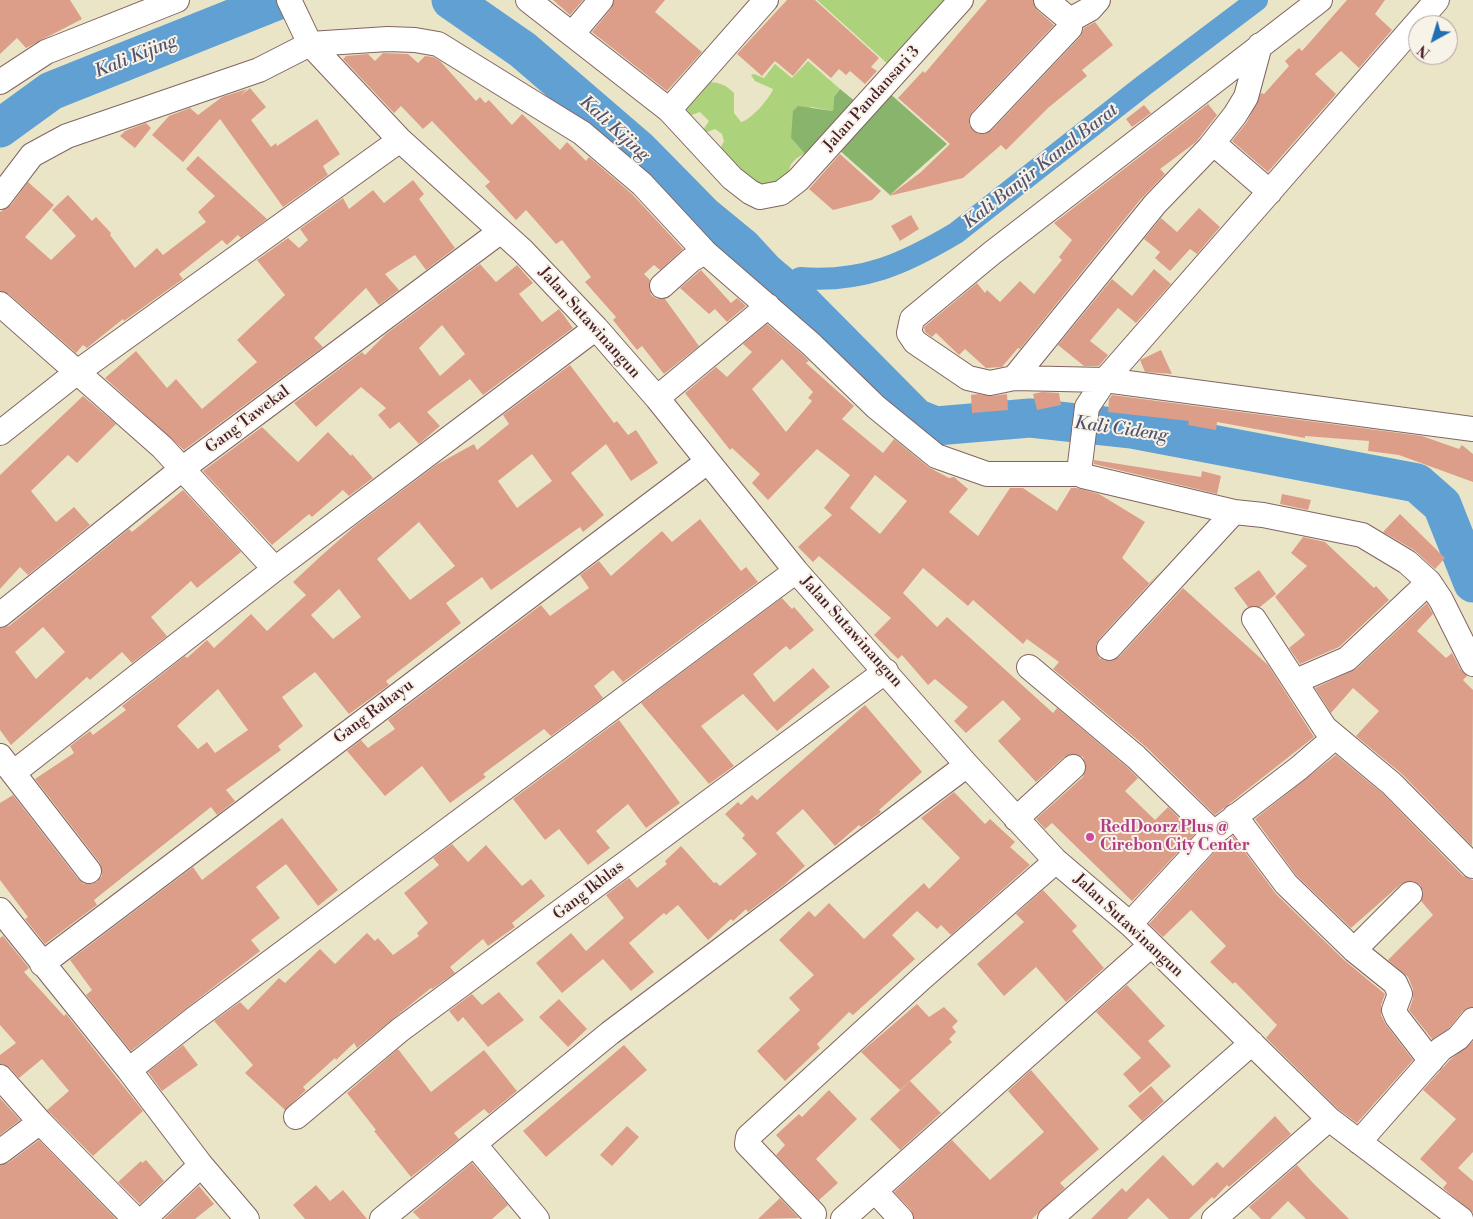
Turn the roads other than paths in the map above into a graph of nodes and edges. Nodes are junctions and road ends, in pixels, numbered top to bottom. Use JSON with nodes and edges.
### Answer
{"nodes":[{"id":1,"x":177,"y":0,"type":"edge"},
{"id":2,"x":289,"y":0,"type":"edge"},
{"id":3,"x":528,"y":0,"type":"edge"},
{"id":4,"x":601,"y":0,"type":"edge"},
{"id":5,"x":766,"y":0,"type":"edge"},
{"id":6,"x":961,"y":0,"type":"edge"},
{"id":7,"x":1046,"y":0,"type":"edge"},
{"id":8,"x":1098,"y":0,"type":"edge"},
{"id":9,"x":1320,"y":0,"type":"edge"},
{"id":10,"x":1437,"y":0,"type":"edge"},
{"id":11,"x":1070,"y":20,"type":"junction"},
{"id":12,"x":573,"y":33,"type":"junction"},
{"id":13,"x":308,"y":39,"type":"junction"},
{"id":14,"x":1260,"y":45,"type":"junction"},
{"id":15,"x":0,"y":82,"type":"edge"},
{"id":16,"x":669,"y":110,"type":"junction"},
{"id":17,"x":982,"y":121,"type":"dead end"},
{"id":18,"x":400,"y":140,"type":"junction"},
{"id":19,"x":1213,"y":143,"type":"junction"},
{"id":20,"x":1270,"y":192,"type":"junction"},
{"id":21,"x":0,"y":197,"type":"edge"},
{"id":22,"x":501,"y":231,"type":"junction"},
{"id":23,"x":705,"y":252,"type":"junction"},
{"id":24,"x":662,"y":286,"type":"dead end"},
{"id":25,"x":0,"y":304,"type":"edge"},
{"id":26,"x":768,"y":306,"type":"junction"},
{"id":27,"x":596,"y":328,"type":"junction"},
{"id":28,"x":76,"y":373,"type":"junction"},
{"id":29,"x":1014,"y":378,"type":"junction"},
{"id":30,"x":1105,"y":380,"type":"junction"},
{"id":31,"x":656,"y":398,"type":"junction"},
{"id":32,"x":1473,"y":429,"type":"edge"},
{"id":33,"x":0,"y":432,"type":"edge"},
{"id":34,"x":707,"y":462,"type":"junction"},
{"id":35,"x":1080,"y":465,"type":"junction"},
{"id":36,"x":182,"y":469,"type":"junction"},
{"id":37,"x":1234,"y":512,"type":"junction"},
{"id":38,"x":275,"y":568,"type":"junction"},
{"id":39,"x":796,"y":571,"type":"junction"},
{"id":40,"x":1429,"y":582,"type":"junction"},
{"id":41,"x":0,"y":615,"type":"edge"},
{"id":42,"x":1254,"y":619,"type":"dead end"},
{"id":43,"x":1109,"y":648,"type":"dead end"},
{"id":44,"x":1473,"y":664,"type":"edge"},
{"id":45,"x":1029,"y":667,"type":"dead end"},
{"id":46,"x":886,"y":671,"type":"junction"},
{"id":47,"x":1296,"y":681,"type":"junction"},
{"id":48,"x":1335,"y":738,"type":"junction"},
{"id":49,"x":7,"y":765,"type":"edge"},
{"id":50,"x":967,"y":765,"type":"junction"},
{"id":51,"x":1073,"y":767,"type":"dead end"},
{"id":52,"x":1234,"y":816,"type":"junction"},
{"id":53,"x":1016,"y":819,"type":"junction"},
{"id":54,"x":1214,"y":833,"type":"junction"},
{"id":55,"x":1056,"y":861,"type":"junction"},
{"id":56,"x":1473,"y":866,"type":"edge"},
{"id":57,"x":89,"y":871,"type":"dead end"},
{"id":58,"x":1410,"y":894,"type":"dead end"},
{"id":59,"x":0,"y":910,"type":"edge"},
{"id":60,"x":1130,"y":924,"type":"junction"},
{"id":61,"x":1150,"y":946,"type":"junction"},
{"id":62,"x":1354,"y":950,"type":"junction"},
{"id":63,"x":42,"y":964,"type":"junction"},
{"id":64,"x":1473,"y":1020,"type":"edge"},
{"id":65,"x":1252,"y":1043,"type":"junction"},
{"id":66,"x":1431,"y":1060,"type":"junction"},
{"id":67,"x":128,"y":1070,"type":"junction"},
{"id":68,"x":0,"y":1077,"type":"edge"},
{"id":69,"x":296,"y":1116,"type":"dead end"},
{"id":70,"x":1329,"y":1119,"type":"junction"},
{"id":71,"x":40,"y":1122,"type":"junction"},
{"id":72,"x":1359,"y":1142,"type":"junction"},
{"id":73,"x":475,"y":1145,"type":"junction"},
{"id":74,"x":0,"y":1152,"type":"edge"},
{"id":75,"x":202,"y":1165,"type":"junction"},
{"id":76,"x":874,"y":1191,"type":"junction"},
{"id":77,"x":814,"y":1214,"type":"dead end"},
{"id":78,"x":1446,"y":1215,"type":"edge"},
{"id":79,"x":135,"y":1219,"type":"edge"},
{"id":80,"x":144,"y":1219,"type":"edge"},
{"id":81,"x":247,"y":1219,"type":"edge"},
{"id":82,"x":382,"y":1219,"type":"edge"},
{"id":83,"x":537,"y":1219,"type":"edge"},
{"id":84,"x":843,"y":1219,"type":"edge"},
{"id":85,"x":901,"y":1219,"type":"edge"},
{"id":86,"x":1050,"y":1219,"type":"edge"},
{"id":87,"x":1214,"y":1219,"type":"edge"}],
"edges":[{"from":1,"to":15,"type":"street"},
{"from":2,"to":13,"type":"street","name":"Jalan Sutawinangun"},
{"from":3,"to":12,"type":"street"},
{"from":4,"to":12,"type":"street"},
{"from":5,"to":16,"type":"street"},
{"from":6,"to":16,"type":"street","name":"Jalan Pandansari 3"},
{"from":7,"to":11,"type":"street"},
{"from":8,"to":11,"type":"street"},
{"from":9,"to":14,"type":"street"},
{"from":10,"to":20,"type":"street"},
{"from":11,"to":17,"type":"street"},
{"from":12,"to":16,"type":"street"},
{"from":13,"to":18,"type":"street","name":"Jalan Sutawinangun"},
{"from":13,"to":21,"type":"street"},
{"from":13,"to":23,"type":"street"},
{"from":14,"to":19,"type":"street"},
{"from":14,"to":29,"type":"street"},
{"from":18,"to":22,"type":"street","name":"Jalan Sutawinangun"},
{"from":18,"to":28,"type":"street"},
{"from":19,"to":20,"type":"street"},
{"from":19,"to":29,"type":"street"},
{"from":20,"to":30,"type":"street"},
{"from":22,"to":27,"type":"street","name":"Jalan Sutawinangun"},
{"from":22,"to":36,"type":"street","name":"Gang Tawekal"},
{"from":23,"to":24,"type":"street"},
{"from":23,"to":26,"type":"street"},
{"from":25,"to":28,"type":"street"},
{"from":26,"to":31,"type":"street"},
{"from":26,"to":35,"type":"street"},
{"from":27,"to":31,"type":"street","name":"Jalan Sutawinangun"},
{"from":27,"to":38,"type":"street"},
{"from":28,"to":33,"type":"street"},
{"from":28,"to":36,"type":"street"},
{"from":29,"to":30,"type":"street"},
{"from":30,"to":32,"type":"street"},
{"from":30,"to":35,"type":"street"},
{"from":31,"to":34,"type":"street","name":"Jalan Sutawinangun"},
{"from":34,"to":39,"type":"street","name":"Jalan Sutawinangun"},
{"from":34,"to":63,"type":"street","name":"Gang Rahayu"},
{"from":35,"to":37,"type":"street"},
{"from":36,"to":38,"type":"street"},
{"from":36,"to":41,"type":"street","name":"Gang Tawekal"},
{"from":37,"to":40,"type":"street"},
{"from":37,"to":43,"type":"street"},
{"from":38,"to":49,"type":"street"},
{"from":39,"to":46,"type":"street","name":"Jalan Sutawinangun"},
{"from":39,"to":67,"type":"street"},
{"from":40,"to":44,"type":"street"},
{"from":40,"to":47,"type":"street"},
{"from":42,"to":47,"type":"street"},
{"from":45,"to":54,"type":"street"},
{"from":46,"to":50,"type":"street","name":"Jalan Sutawinangun"},
{"from":46,"to":69,"type":"street","name":"Gang Ikhlas"},
{"from":47,"to":48,"type":"street"},
{"from":48,"to":52,"type":"street"},
{"from":48,"to":56,"type":"street"},
{"from":49,"to":57,"type":"street"},
{"from":50,"to":53,"type":"street","name":"Jalan Sutawinangun"},
{"from":50,"to":73,"type":"street"},
{"from":51,"to":53,"type":"street"},
{"from":52,"to":54,"type":"street"},
{"from":52,"to":62,"type":"street"},
{"from":53,"to":55,"type":"street","name":"Jalan Sutawinangun"},
{"from":54,"to":60,"type":"street"},
{"from":55,"to":60,"type":"street","name":"Jalan Sutawinangun"},
{"from":55,"to":77,"type":"street"},
{"from":58,"to":62,"type":"street"},
{"from":59,"to":63,"type":"street"},
{"from":60,"to":61,"type":"street","name":"Jalan Sutawinangun"},
{"from":61,"to":65,"type":"street","name":"Jalan Sutawinangun"},
{"from":61,"to":76,"type":"street"},
{"from":62,"to":66,"type":"street"},
{"from":63,"to":67,"type":"street"},
{"from":64,"to":66,"type":"street"},
{"from":65,"to":70,"type":"street","name":"Jalan Sutawinangun"},
{"from":65,"to":86,"type":"street"},
{"from":66,"to":72,"type":"street"},
{"from":67,"to":75,"type":"street"},
{"from":68,"to":71,"type":"street"},
{"from":70,"to":72,"type":"street","name":"Jalan Sutawinangun"},
{"from":70,"to":87,"type":"street"},
{"from":71,"to":74,"type":"street"},
{"from":71,"to":79,"type":"street"},
{"from":72,"to":78,"type":"street","name":"Jalan Sutawinangun"},
{"from":73,"to":82,"type":"street"},
{"from":73,"to":83,"type":"street"},
{"from":75,"to":80,"type":"street"},
{"from":75,"to":81,"type":"street"},
{"from":76,"to":84,"type":"street"},
{"from":76,"to":85,"type":"street"}]}
